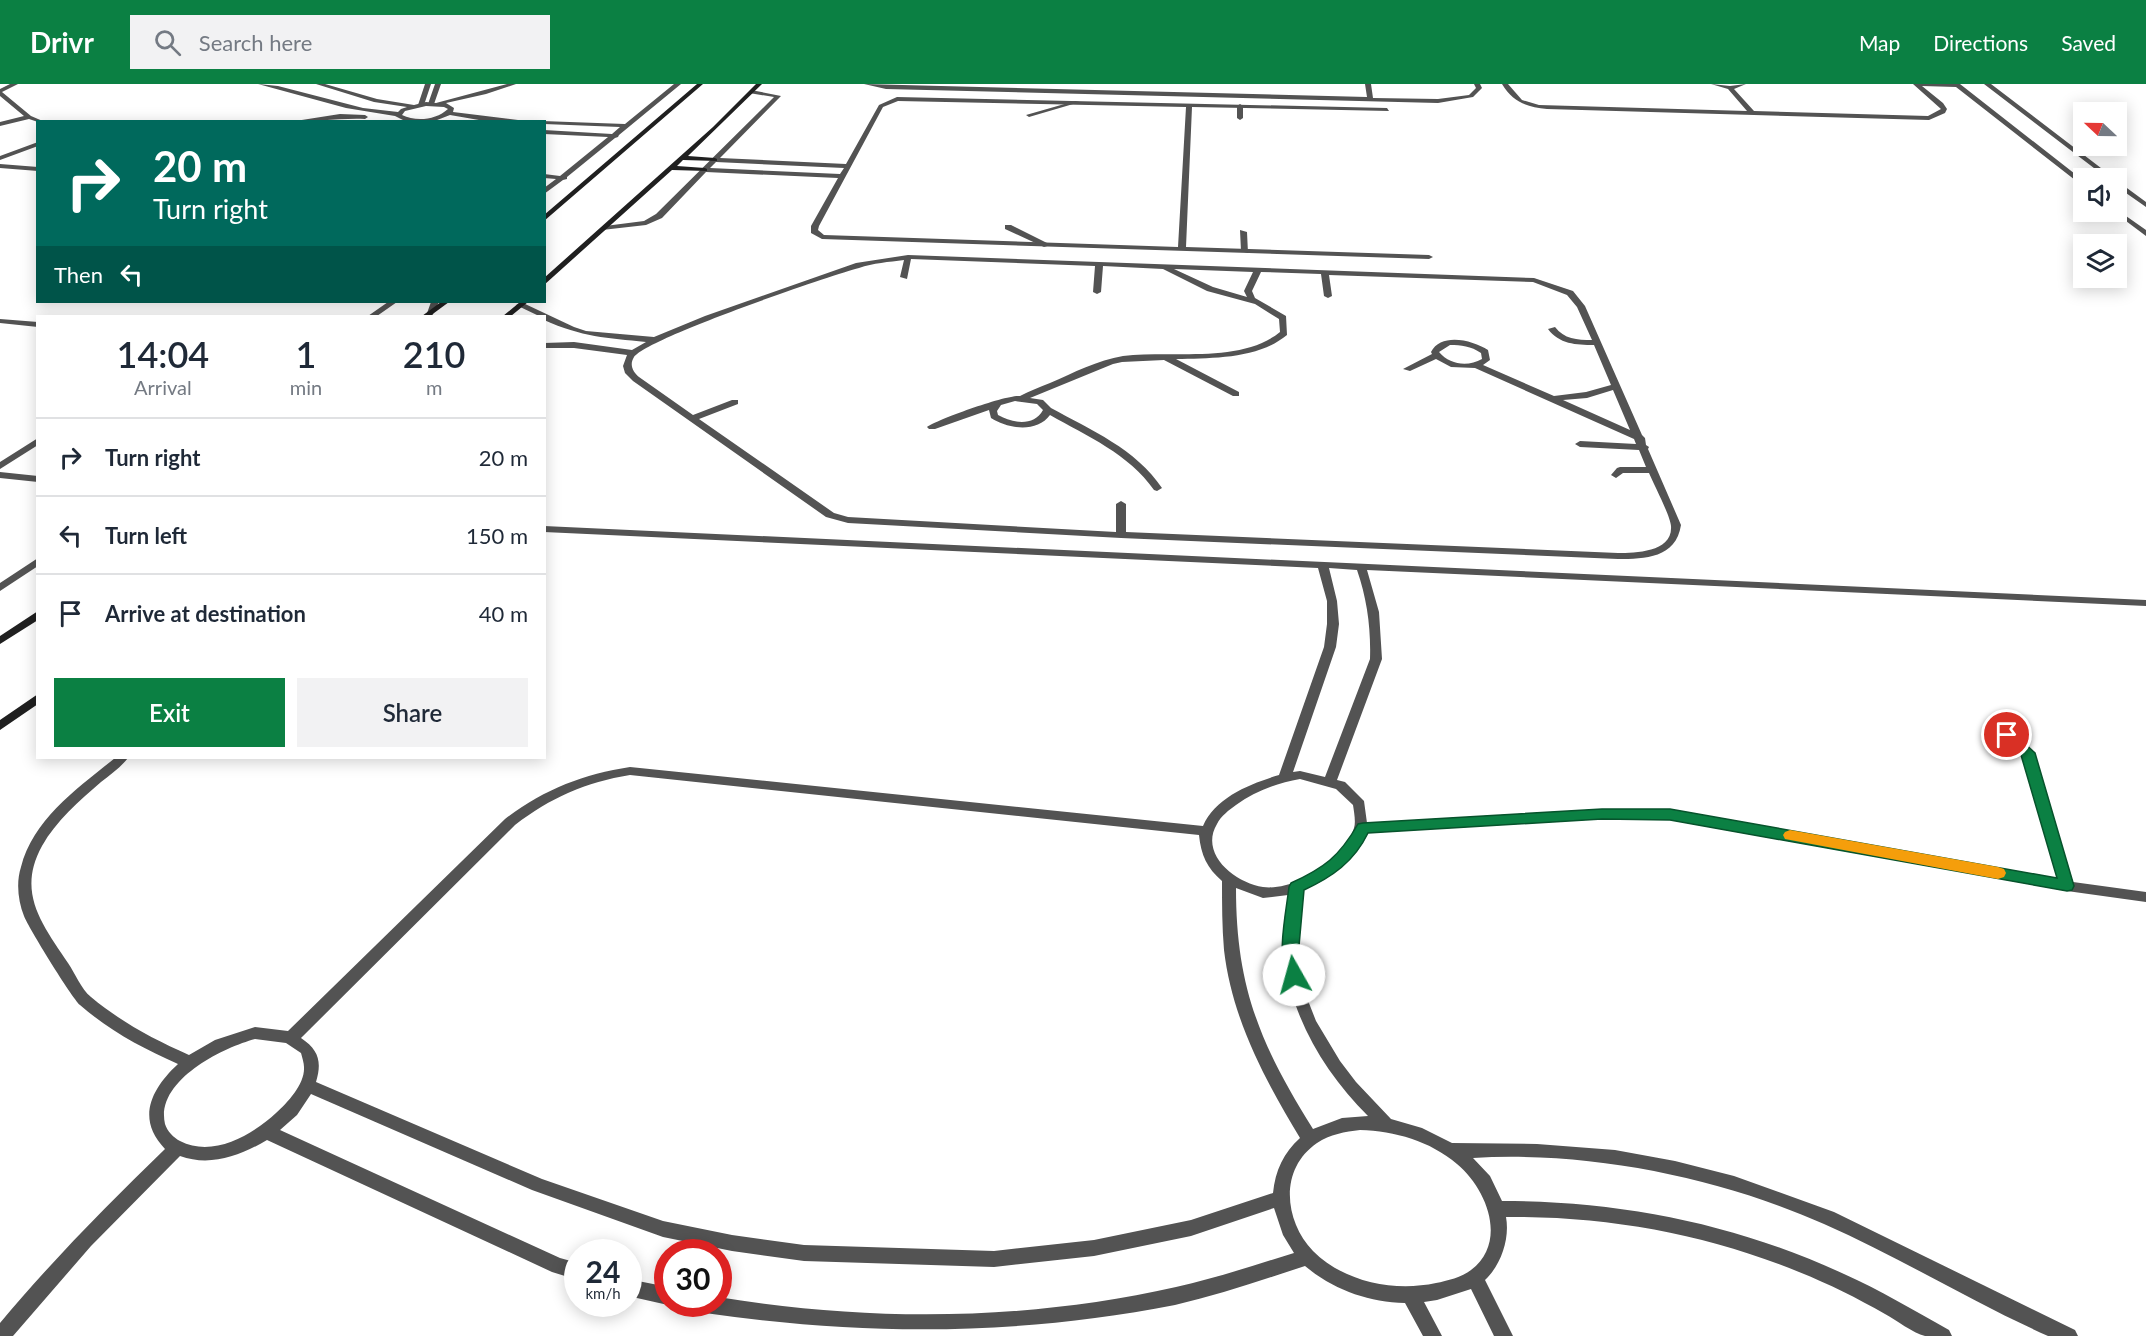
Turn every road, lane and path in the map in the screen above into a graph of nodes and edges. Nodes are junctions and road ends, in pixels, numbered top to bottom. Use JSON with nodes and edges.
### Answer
{"nodes":[{"id":1,"x":15,"y":84,"type":"edge"},
{"id":2,"x":261,"y":84,"type":"edge"},
{"id":3,"x":319,"y":84,"type":"edge"},
{"id":4,"x":428,"y":84,"type":"edge"},
{"id":5,"x":438,"y":84,"type":"edge"},
{"id":6,"x":513,"y":84,"type":"edge"},
{"id":7,"x":678,"y":84,"type":"edge"},
{"id":8,"x":700,"y":84,"type":"edge"},
{"id":9,"x":759,"y":84,"type":"edge"},
{"id":10,"x":867,"y":84,"type":"edge"},
{"id":11,"x":1176,"y":84,"type":"edge"},
{"id":12,"x":1368,"y":84,"type":"edge"},
{"id":13,"x":1477,"y":84,"type":"edge"},
{"id":14,"x":1505,"y":84,"type":"edge"},
{"id":15,"x":1714,"y":84,"type":"edge"},
{"id":16,"x":1743,"y":84,"type":"edge"},
{"id":17,"x":1916,"y":84,"type":"edge"},
{"id":18,"x":1987,"y":84,"type":"edge"},
{"id":19,"x":1957,"y":85,"type":"edge"},
{"id":20,"x":1730,"y":88,"type":"junction"},
{"id":21,"x":0,"y":92,"type":"edge"},
{"id":22,"x":751,"y":92,"type":"junction"},
{"id":23,"x":484,"y":93,"type":"junction"},
{"id":24,"x":1176,"y":96,"type":"junction"},
{"id":25,"x":1370,"y":100,"type":"junction"},
{"id":26,"x":1077,"y":102,"type":"junction"},
{"id":27,"x":433,"y":104,"type":"junction"},
{"id":28,"x":421,"y":105,"type":"junction"},
{"id":29,"x":1189,"y":105,"type":"junction"},
{"id":30,"x":413,"y":106,"type":"junction"},
{"id":31,"x":1240,"y":106,"type":"junction"},
{"id":32,"x":1387,"y":110,"type":"dead end"},
{"id":33,"x":451,"y":111,"type":"junction"},
{"id":34,"x":1752,"y":113,"type":"junction"},
{"id":35,"x":398,"y":114,"type":"junction"},
{"id":36,"x":1029,"y":115,"type":"dead end"},
{"id":37,"x":29,"y":117,"type":"junction"},
{"id":38,"x":1240,"y":118,"type":"dead end"},
{"id":39,"x":37,"y":120,"type":"edge"},
{"id":40,"x":312,"y":120,"type":"edge"},
{"id":41,"x":376,"y":120,"type":"edge"},
{"id":42,"x":414,"y":120,"type":"edge"},
{"id":43,"x":428,"y":120,"type":"edge"},
{"id":44,"x":504,"y":120,"type":"edge"},
{"id":45,"x":546,"y":122,"type":"edge"},
{"id":46,"x":0,"y":124,"type":"edge"},
{"id":47,"x":605,"y":125,"type":"junction"},
{"id":48,"x":628,"y":126,"type":"junction"},
{"id":49,"x":546,"y":132,"type":"edge"},
{"id":50,"x":593,"y":135,"type":"junction"},
{"id":51,"x":616,"y":136,"type":"junction"},
{"id":52,"x":546,"y":138,"type":"edge"},
{"id":53,"x":607,"y":143,"type":"junction"},
{"id":54,"x":36,"y":145,"type":"edge"},
{"id":55,"x":0,"y":158,"type":"edge"},
{"id":56,"x":682,"y":158,"type":"junction"},
{"id":57,"x":715,"y":160,"type":"junction"},
{"id":58,"x":0,"y":166,"type":"edge"},
{"id":59,"x":848,"y":166,"type":"junction"},
{"id":60,"x":671,"y":168,"type":"junction"},
{"id":61,"x":2098,"y":168,"type":"edge"},
{"id":62,"x":36,"y":169,"type":"edge"},
{"id":63,"x":705,"y":170,"type":"junction"},
{"id":64,"x":546,"y":176,"type":"edge"},
{"id":65,"x":842,"y":176,"type":"junction"},
{"id":66,"x":2073,"y":176,"type":"edge"},
{"id":67,"x":565,"y":178,"type":"junction"},
{"id":68,"x":2127,"y":190,"type":"edge"},
{"id":69,"x":546,"y":191,"type":"edge"},
{"id":70,"x":2146,"y":205,"type":"edge"},
{"id":71,"x":546,"y":217,"type":"edge"},
{"id":72,"x":2127,"y":219,"type":"edge"},
{"id":73,"x":1008,"y":227,"type":"dead end"},
{"id":74,"x":605,"y":228,"type":"junction"},
{"id":75,"x":1243,"y":232,"type":"dead end"},
{"id":76,"x":2146,"y":234,"type":"edge"},
{"id":77,"x":1047,"y":245,"type":"junction"},
{"id":78,"x":1182,"y":249,"type":"junction"},
{"id":79,"x":1245,"y":251,"type":"junction"},
{"id":80,"x":908,"y":257,"type":"junction"},
{"id":81,"x":1429,"y":257,"type":"dead end"},
{"id":82,"x":1099,"y":264,"type":"junction"},
{"id":83,"x":1161,"y":266,"type":"junction"},
{"id":84,"x":1258,"y":270,"type":"junction"},
{"id":85,"x":1325,"y":272,"type":"junction"},
{"id":86,"x":904,"y":277,"type":"dead end"},
{"id":87,"x":546,"y":281,"type":"edge"},
{"id":88,"x":1097,"y":292,"type":"dead end"},
{"id":89,"x":1328,"y":296,"type":"dead end"},
{"id":90,"x":1257,"y":302,"type":"junction"},
{"id":91,"x":392,"y":303,"type":"edge"},
{"id":92,"x":444,"y":303,"type":"edge"},
{"id":93,"x":522,"y":303,"type":"edge"},
{"id":94,"x":374,"y":315,"type":"edge"},
{"id":95,"x":429,"y":315,"type":"edge"},
{"id":96,"x":508,"y":315,"type":"edge"},
{"id":97,"x":542,"y":315,"type":"edge"},
{"id":98,"x":546,"y":317,"type":"edge"},
{"id":99,"x":0,"y":321,"type":"edge"},
{"id":100,"x":36,"y":325,"type":"edge"},
{"id":101,"x":1552,"y":329,"type":"dead end"},
{"id":102,"x":655,"y":340,"type":"junction"},
{"id":103,"x":1598,"y":344,"type":"junction"},
{"id":104,"x":546,"y":346,"type":"edge"},
{"id":105,"x":633,"y":353,"type":"junction"},
{"id":106,"x":1163,"y":356,"type":"junction"},
{"id":107,"x":1437,"y":356,"type":"junction"},
{"id":108,"x":1476,"y":365,"type":"junction"},
{"id":109,"x":1407,"y":369,"type":"dead end"},
{"id":110,"x":1617,"y":386,"type":"junction"},
{"id":111,"x":1236,"y":394,"type":"dead end"},
{"id":112,"x":1024,"y":397,"type":"junction"},
{"id":113,"x":1548,"y":399,"type":"junction"},
{"id":114,"x":735,"y":402,"type":"dead end"},
{"id":115,"x":998,"y":403,"type":"junction"},
{"id":116,"x":1047,"y":410,"type":"junction"},
{"id":117,"x":692,"y":418,"type":"junction"},
{"id":118,"x":932,"y":427,"type":"dead end"},
{"id":119,"x":36,"y":442,"type":"edge"},
{"id":120,"x":1642,"y":443,"type":"junction"},
{"id":121,"x":1580,"y":444,"type":"dead end"},
{"id":122,"x":24,"y":450,"type":"junction"},
{"id":123,"x":36,"y":453,"type":"edge"},
{"id":124,"x":0,"y":466,"type":"edge"},
{"id":125,"x":1653,"y":470,"type":"junction"},
{"id":126,"x":1616,"y":475,"type":"dead end"},
{"id":127,"x":0,"y":476,"type":"edge"},
{"id":128,"x":36,"y":479,"type":"edge"},
{"id":129,"x":1157,"y":488,"type":"dead end"},
{"id":130,"x":1121,"y":504,"type":"dead end"},
{"id":131,"x":546,"y":530,"type":"edge"},
{"id":132,"x":1120,"y":535,"type":"junction"},
{"id":133,"x":36,"y":562,"type":"edge"},
{"id":134,"x":1323,"y":566,"type":"junction"},
{"id":135,"x":1361,"y":567,"type":"junction"},
{"id":136,"x":0,"y":588,"type":"edge"},
{"id":137,"x":2146,"y":603,"type":"edge"},
{"id":138,"x":36,"y":615,"type":"edge"},
{"id":139,"x":0,"y":641,"type":"edge"},
{"id":140,"x":36,"y":699,"type":"edge"},
{"id":141,"x":0,"y":726,"type":"edge"},
{"id":142,"x":2007,"y":735,"type":"dead end"},
{"id":143,"x":121,"y":759,"type":"edge"},
{"id":144,"x":1285,"y":777,"type":"junction"},
{"id":145,"x":1330,"y":781,"type":"junction"},
{"id":146,"x":1363,"y":828,"type":"junction"},
{"id":147,"x":1207,"y":831,"type":"junction"},
{"id":148,"x":1229,"y":880,"type":"junction"},
{"id":149,"x":2067,"y":886,"type":"junction"},
{"id":150,"x":1296,"y":887,"type":"junction"},
{"id":151,"x":2146,"y":897,"type":"edge"},
{"id":152,"x":292,"y":1037,"type":"junction"},
{"id":153,"x":190,"y":1062,"type":"junction"},
{"id":154,"x":308,"y":1086,"type":"junction"},
{"id":155,"x":1386,"y":1124,"type":"junction"},
{"id":156,"x":267,"y":1132,"type":"junction"},
{"id":157,"x":1309,"y":1137,"type":"junction"},
{"id":158,"x":176,"y":1149,"type":"junction"},
{"id":159,"x":1451,"y":1150,"type":"junction"},
{"id":160,"x":1281,"y":1198,"type":"junction"},
{"id":161,"x":1498,"y":1209,"type":"junction"},
{"id":162,"x":1307,"y":1257,"type":"junction"},
{"id":163,"x":564,"y":1268,"type":"edge"},
{"id":164,"x":1475,"y":1278,"type":"junction"},
{"id":165,"x":1412,"y":1296,"type":"junction"},
{"id":166,"x":732,"y":1308,"type":"edge"},
{"id":167,"x":0,"y":1336,"type":"edge"},
{"id":168,"x":1433,"y":1336,"type":"edge"},
{"id":169,"x":1504,"y":1336,"type":"edge"},
{"id":170,"x":1943,"y":1336,"type":"edge"},
{"id":171,"x":2069,"y":1336,"type":"edge"}],
"edges":[{"from":1,"to":21,"type":"street"},
{"from":2,"to":35,"type":"street"},
{"from":3,"to":30,"type":"street"},
{"from":4,"to":28,"type":"street"},
{"from":5,"to":27,"type":"street"},
{"from":6,"to":23,"type":"street"},
{"from":7,"to":48,"type":"street"},
{"from":8,"to":71,"type":"street"},
{"from":9,"to":22,"type":"street"},
{"from":10,"to":24,"type":"street"},
{"from":11,"to":24,"type":"street"},
{"from":12,"to":25,"type":"street"},
{"from":13,"to":25,"type":"street"},
{"from":14,"to":34,"type":"street"},
{"from":15,"to":20,"type":"street"},
{"from":16,"to":20,"type":"street"},
{"from":17,"to":19,"type":"street"},
{"from":17,"to":34,"type":"street"},
{"from":18,"to":61,"type":"street"},
{"from":19,"to":66,"type":"street"},
{"from":20,"to":34,"type":"street"},
{"from":21,"to":37,"type":"street"},
{"from":22,"to":56,"type":"street"},
{"from":22,"to":57,"type":"street"},
{"from":23,"to":27,"type":"street"},
{"from":23,"to":33,"type":"street"},
{"from":24,"to":25,"type":"street"},
{"from":26,"to":29,"type":"street"},
{"from":26,"to":36,"type":"street"},
{"from":26,"to":59,"type":"street"},
{"from":27,"to":28,"type":"street"},
{"from":27,"to":33,"type":"street"},
{"from":28,"to":30,"type":"street"},
{"from":29,"to":31,"type":"street"},
{"from":29,"to":78,"type":"street"},
{"from":30,"to":35,"type":"street"},
{"from":31,"to":32,"type":"street"},
{"from":31,"to":38,"type":"street"},
{"from":33,"to":43,"type":"street"},
{"from":33,"to":44,"type":"street"},
{"from":35,"to":42,"type":"street"},
{"from":37,"to":39,"type":"street"},
{"from":37,"to":46,"type":"street"},
{"from":40,"to":41,"type":"street"},
{"from":45,"to":47,"type":"street"},
{"from":47,"to":48,"type":"street"},
{"from":47,"to":50,"type":"street"},
{"from":48,"to":51,"type":"street"},
{"from":49,"to":50,"type":"street"},
{"from":50,"to":51,"type":"street"},
{"from":51,"to":53,"type":"street"},
{"from":52,"to":53,"type":"street"},
{"from":53,"to":67,"type":"street"},
{"from":54,"to":55,"type":"street"},
{"from":56,"to":57,"type":"street"},
{"from":56,"to":60,"type":"street"},
{"from":57,"to":59,"type":"street"},
{"from":57,"to":63,"type":"street"},
{"from":58,"to":62,"type":"street"},
{"from":59,"to":65,"type":"street"},
{"from":60,"to":63,"type":"street"},
{"from":60,"to":74,"type":"street"},
{"from":63,"to":65,"type":"street"},
{"from":63,"to":74,"type":"street"},
{"from":64,"to":67,"type":"street"},
{"from":65,"to":77,"type":"street"},
{"from":67,"to":69,"type":"street"},
{"from":68,"to":70,"type":"street"},
{"from":72,"to":76,"type":"street"},
{"from":73,"to":77,"type":"street"},
{"from":74,"to":87,"type":"street"},
{"from":75,"to":79,"type":"street"},
{"from":77,"to":78,"type":"street"},
{"from":78,"to":79,"type":"street"},
{"from":79,"to":81,"type":"street"},
{"from":80,"to":82,"type":"street"},
{"from":80,"to":86,"type":"street"},
{"from":80,"to":102,"type":"street"},
{"from":82,"to":83,"type":"street"},
{"from":82,"to":88,"type":"street"},
{"from":83,"to":84,"type":"street"},
{"from":83,"to":90,"type":"street"},
{"from":84,"to":85,"type":"street"},
{"from":84,"to":90,"type":"street"},
{"from":85,"to":89,"type":"street"},
{"from":85,"to":103,"type":"street"},
{"from":90,"to":106,"type":"street"},
{"from":91,"to":94,"type":"street"},
{"from":92,"to":95,"type":"street"},
{"from":93,"to":96,"type":"street"},
{"from":93,"to":97,"type":"street"},
{"from":98,"to":102,"type":"street"},
{"from":99,"to":100,"type":"street"},
{"from":101,"to":103,"type":"street"},
{"from":102,"to":105,"type":"street"},
{"from":103,"to":110,"type":"street"},
{"from":104,"to":105,"type":"street"},
{"from":105,"to":117,"type":"street"},
{"from":106,"to":111,"type":"street"},
{"from":106,"to":112,"type":"street"},
{"from":107,"to":108,"type":"street"},
{"from":107,"to":108,"type":"street"},
{"from":107,"to":109,"type":"street"},
{"from":108,"to":113,"type":"street"},
{"from":110,"to":113,"type":"street"},
{"from":110,"to":120,"type":"street"},
{"from":112,"to":115,"type":"street"},
{"from":112,"to":116,"type":"street"},
{"from":113,"to":120,"type":"street"},
{"from":114,"to":117,"type":"street"},
{"from":115,"to":116,"type":"street"},
{"from":115,"to":118,"type":"street"},
{"from":116,"to":129,"type":"street"},
{"from":117,"to":132,"type":"street"},
{"from":119,"to":122,"type":"street"},
{"from":120,"to":121,"type":"street"},
{"from":120,"to":125,"type":"street"},
{"from":122,"to":123,"type":"street"},
{"from":122,"to":124,"type":"street"},
{"from":125,"to":126,"type":"street"},
{"from":125,"to":132,"type":"street"},
{"from":127,"to":128,"type":"street"},
{"from":130,"to":132,"type":"street"},
{"from":131,"to":134,"type":"street"},
{"from":133,"to":136,"type":"street"},
{"from":134,"to":135,"type":"street"},
{"from":134,"to":144,"type":"street"},
{"from":135,"to":137,"type":"street"},
{"from":135,"to":145,"type":"street"},
{"from":138,"to":139,"type":"street"},
{"from":140,"to":141,"type":"street"},
{"from":142,"to":149,"type":"street"},
{"from":143,"to":153,"type":"street"},
{"from":144,"to":145,"type":"street"},
{"from":144,"to":147,"type":"street"},
{"from":145,"to":146,"type":"street"},
{"from":146,"to":149,"type":"street"},
{"from":146,"to":150,"type":"street"},
{"from":147,"to":148,"type":"street"},
{"from":147,"to":152,"type":"street"},
{"from":148,"to":150,"type":"street"},
{"from":148,"to":157,"type":"street"},
{"from":149,"to":151,"type":"street"},
{"from":150,"to":155,"type":"street"},
{"from":152,"to":153,"type":"street"},
{"from":152,"to":154,"type":"street"},
{"from":153,"to":158,"type":"street"},
{"from":154,"to":156,"type":"street"},
{"from":154,"to":160,"type":"street"},
{"from":155,"to":157,"type":"street"},
{"from":155,"to":159,"type":"street"},
{"from":156,"to":158,"type":"street"},
{"from":156,"to":163,"type":"street"},
{"from":157,"to":160,"type":"street"},
{"from":158,"to":167,"type":"street"},
{"from":159,"to":161,"type":"street"},
{"from":159,"to":171,"type":"street"},
{"from":160,"to":162,"type":"street"},
{"from":161,"to":164,"type":"street"},
{"from":161,"to":170,"type":"street"},
{"from":162,"to":165,"type":"street"},
{"from":162,"to":166,"type":"street"},
{"from":164,"to":165,"type":"street"},
{"from":164,"to":169,"type":"street"},
{"from":165,"to":168,"type":"street"}]}
